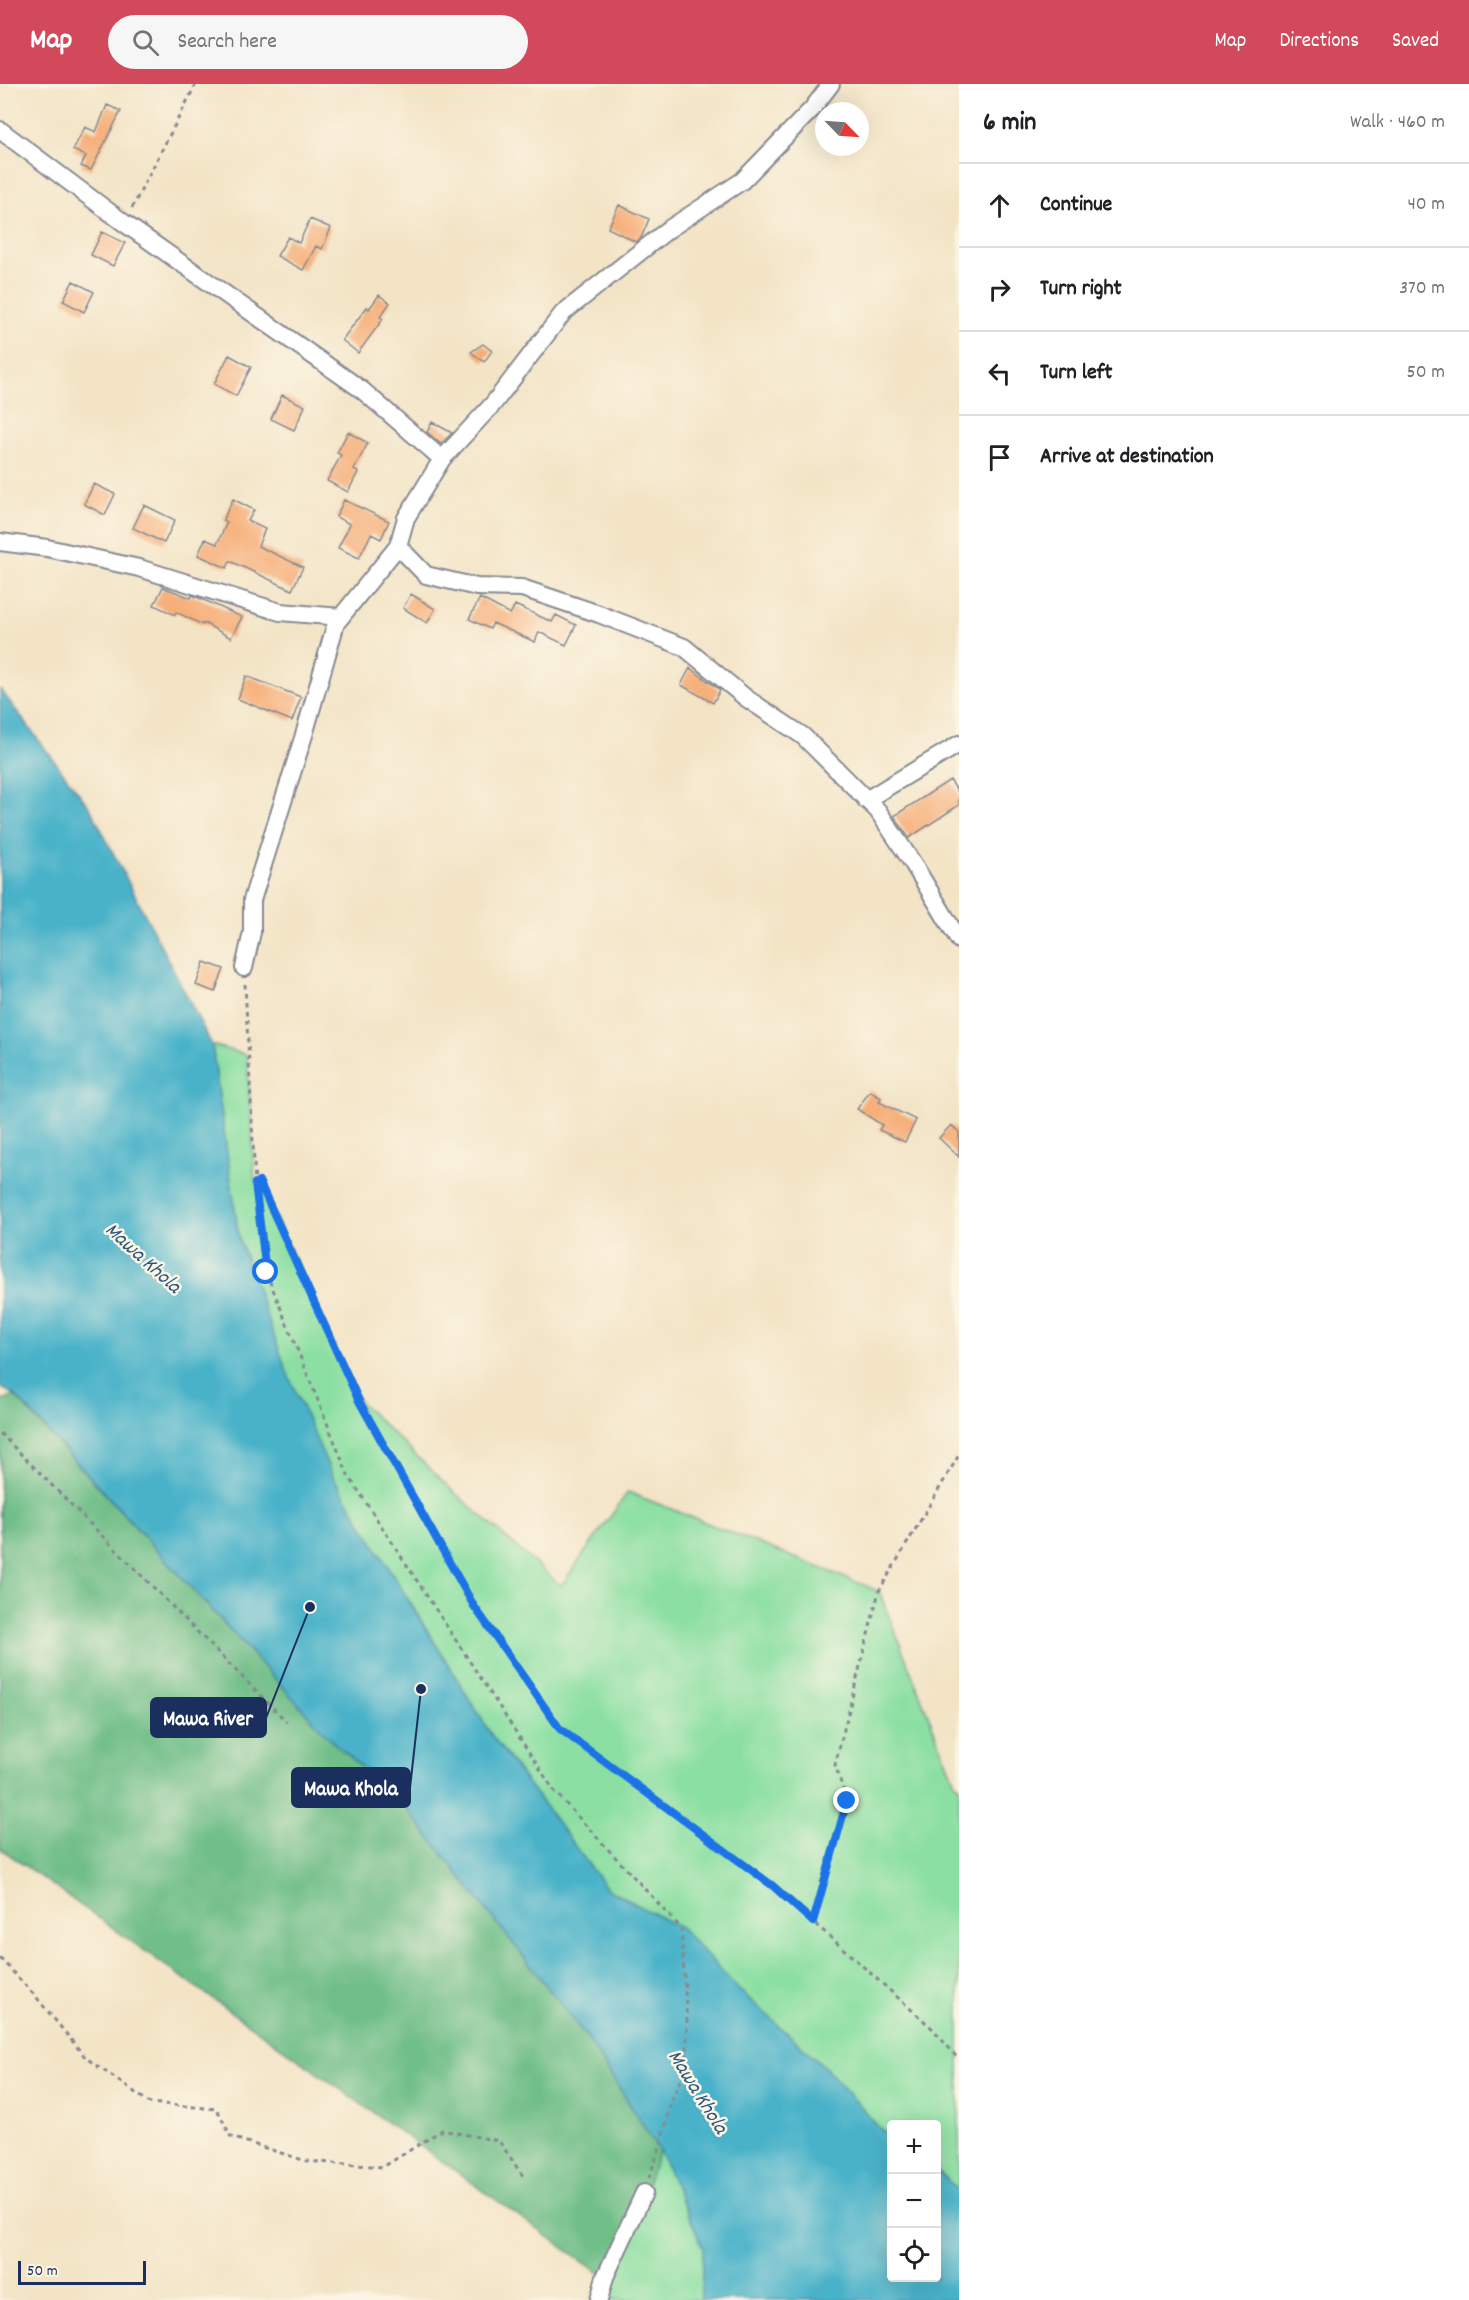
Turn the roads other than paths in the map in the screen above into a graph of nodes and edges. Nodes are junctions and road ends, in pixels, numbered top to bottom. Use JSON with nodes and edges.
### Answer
{"nodes":[{"id":1,"x":831,"y":84,"type":"edge"},
{"id":2,"x":0,"y":130,"type":"edge"},
{"id":3,"x":442,"y":459,"type":"junction"},
{"id":4,"x":0,"y":542,"type":"edge"},
{"id":5,"x":398,"y":546,"type":"junction"},
{"id":6,"x":341,"y":616,"type":"junction"},
{"id":7,"x":959,"y":744,"type":"edge"},
{"id":8,"x":866,"y":800,"type":"junction"},
{"id":9,"x":959,"y":940,"type":"edge"},
{"id":10,"x":244,"y":968,"type":"road end"},
{"id":11,"x":644,"y":2193,"type":"road end"},
{"id":12,"x":599,"y":2300,"type":"edge"}],
"edges":[{"from":1,"to":3,"type":"street"},
{"from":2,"to":3,"type":"street"},
{"from":3,"to":5,"type":"street"},
{"from":4,"to":6,"type":"street"},
{"from":5,"to":6,"type":"street"},
{"from":5,"to":8,"type":"street"},
{"from":6,"to":10,"type":"street"},
{"from":7,"to":8,"type":"street"},
{"from":8,"to":9,"type":"street"},
{"from":11,"to":12,"type":"street"}]}
